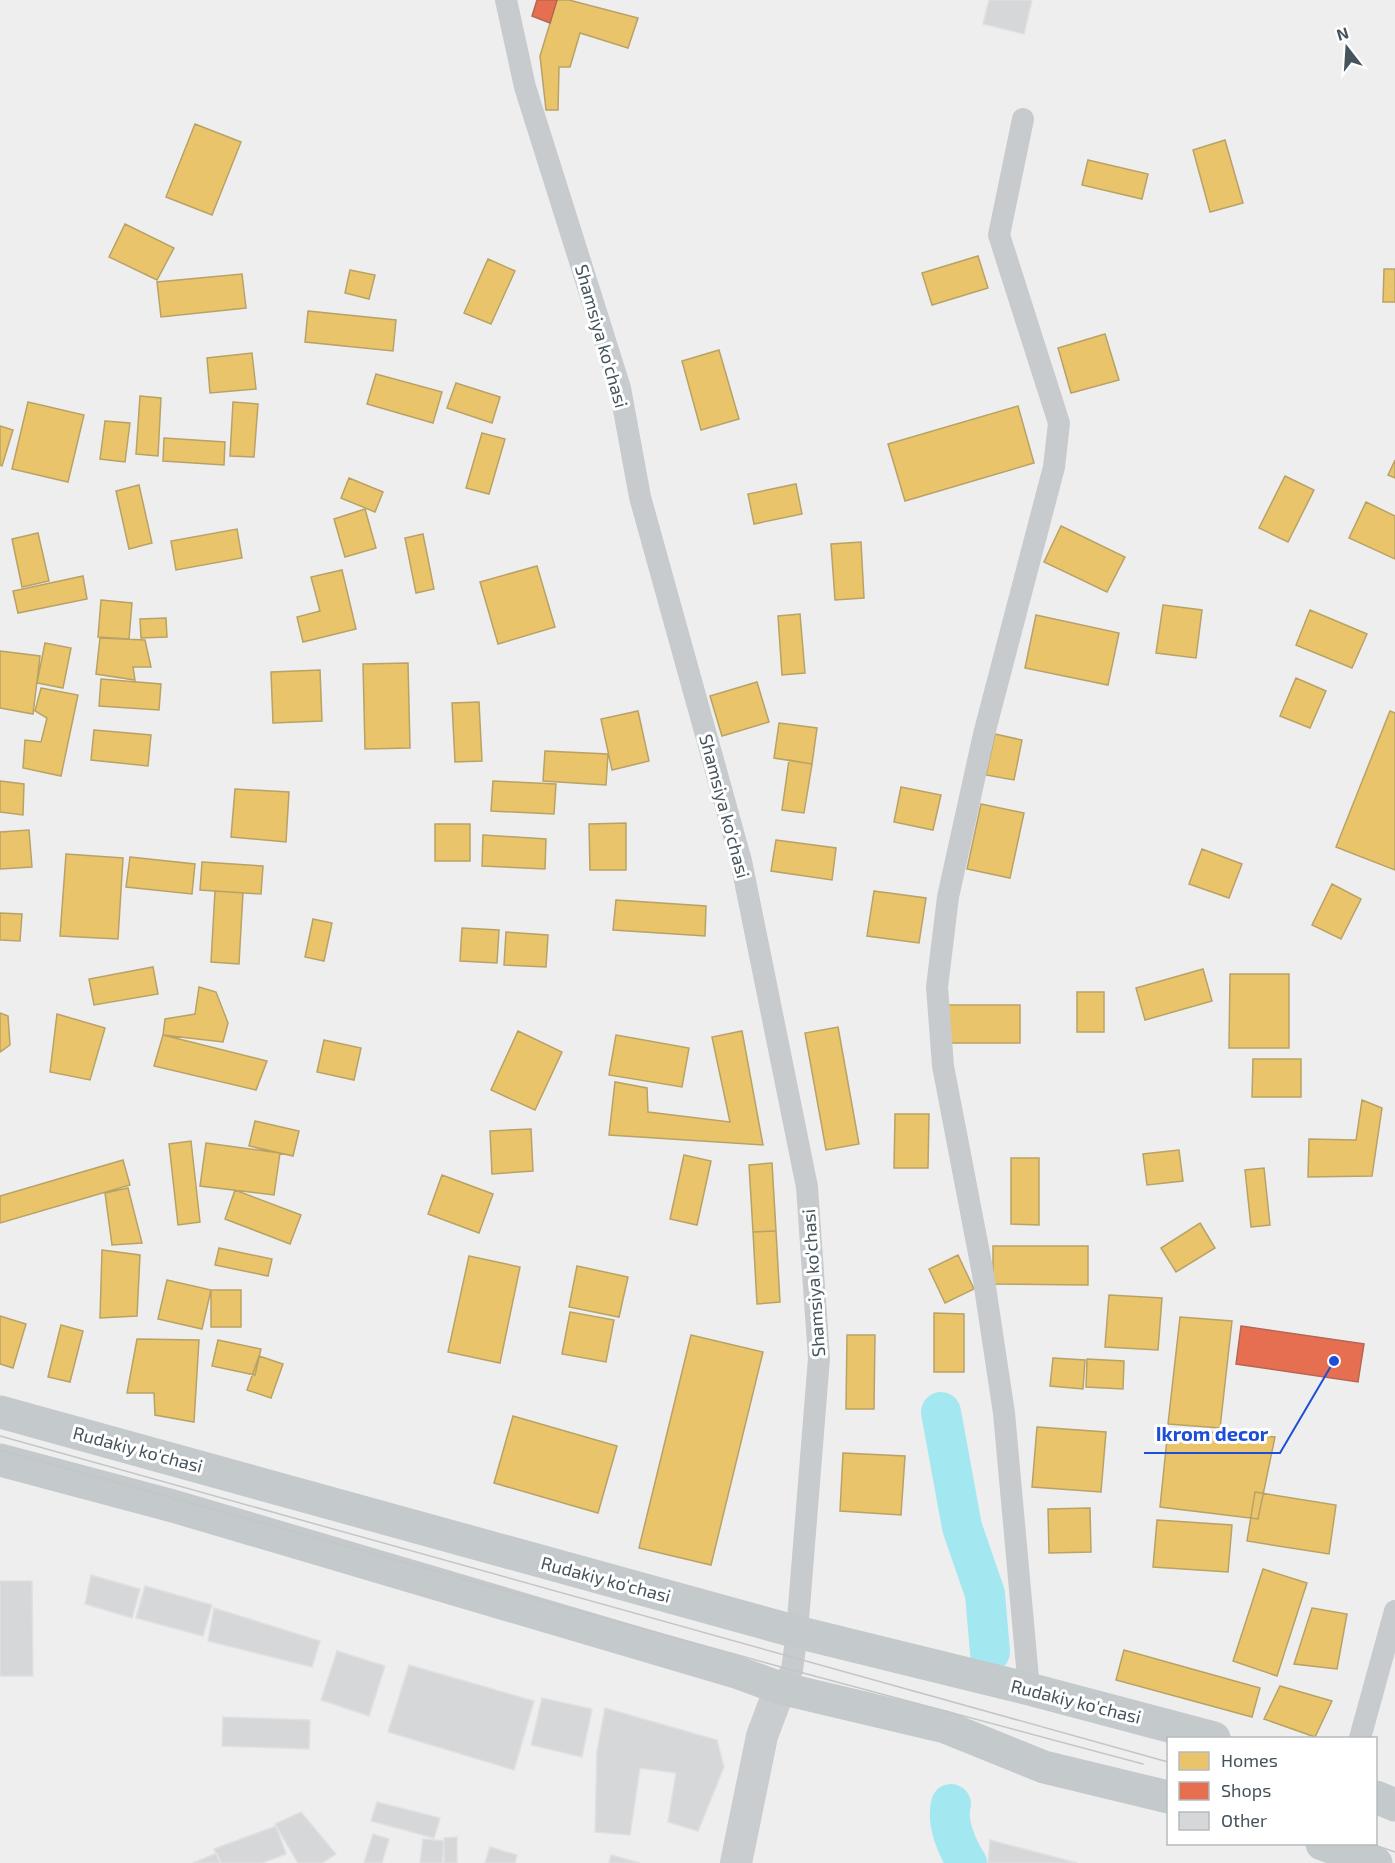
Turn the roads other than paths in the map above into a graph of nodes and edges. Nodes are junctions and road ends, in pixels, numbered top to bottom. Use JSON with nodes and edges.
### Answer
{"nodes":[{"id":1,"x":506,"y":0,"type":"edge"},
{"id":2,"x":1023,"y":119,"type":"dead end"},
{"id":3,"x":0,"y":1412,"type":"edge"},
{"id":4,"x":0,"y":1460,"type":"edge"},
{"id":5,"x":1395,"y":1611,"type":"edge"},
{"id":6,"x":797,"y":1632,"type":"junction"},
{"id":7,"x":780,"y":1688,"type":"junction"},
{"id":8,"x":1029,"y":1689,"type":"junction"},
{"id":9,"x":1210,"y":1737,"type":"edge"},
{"id":10,"x":1360,"y":1737,"type":"edge"},
{"id":11,"x":1167,"y":1797,"type":"edge"},
{"id":12,"x":1377,"y":1797,"type":"edge"},
{"id":13,"x":1395,"y":1804,"type":"edge"},
{"id":14,"x":1325,"y":1845,"type":"edge"},
{"id":15,"x":736,"y":1863,"type":"edge"},
{"id":16,"x":1376,"y":1863,"type":"edge"}],
"edges":[{"from":1,"to":6,"type":"street","name":"Shamsiya ko'chasi"},
{"from":2,"to":8,"type":"street"},
{"from":3,"to":6,"type":"main road","name":"Rudakiy ko'chasi"},
{"from":4,"to":7,"type":"main road"},
{"from":5,"to":10,"type":"street"},
{"from":6,"to":7,"type":"street","name":"Shamsiya ko'chasi"},
{"from":6,"to":8,"type":"main road","name":"Rudakiy ko'chasi"},
{"from":7,"to":11,"type":"main road"},
{"from":7,"to":15,"type":"main road"},
{"from":8,"to":9,"type":"main road","name":"Rudakiy ko'chasi"},
{"from":12,"to":13,"type":"main road"},
{"from":14,"to":16,"type":"main road"}]}
